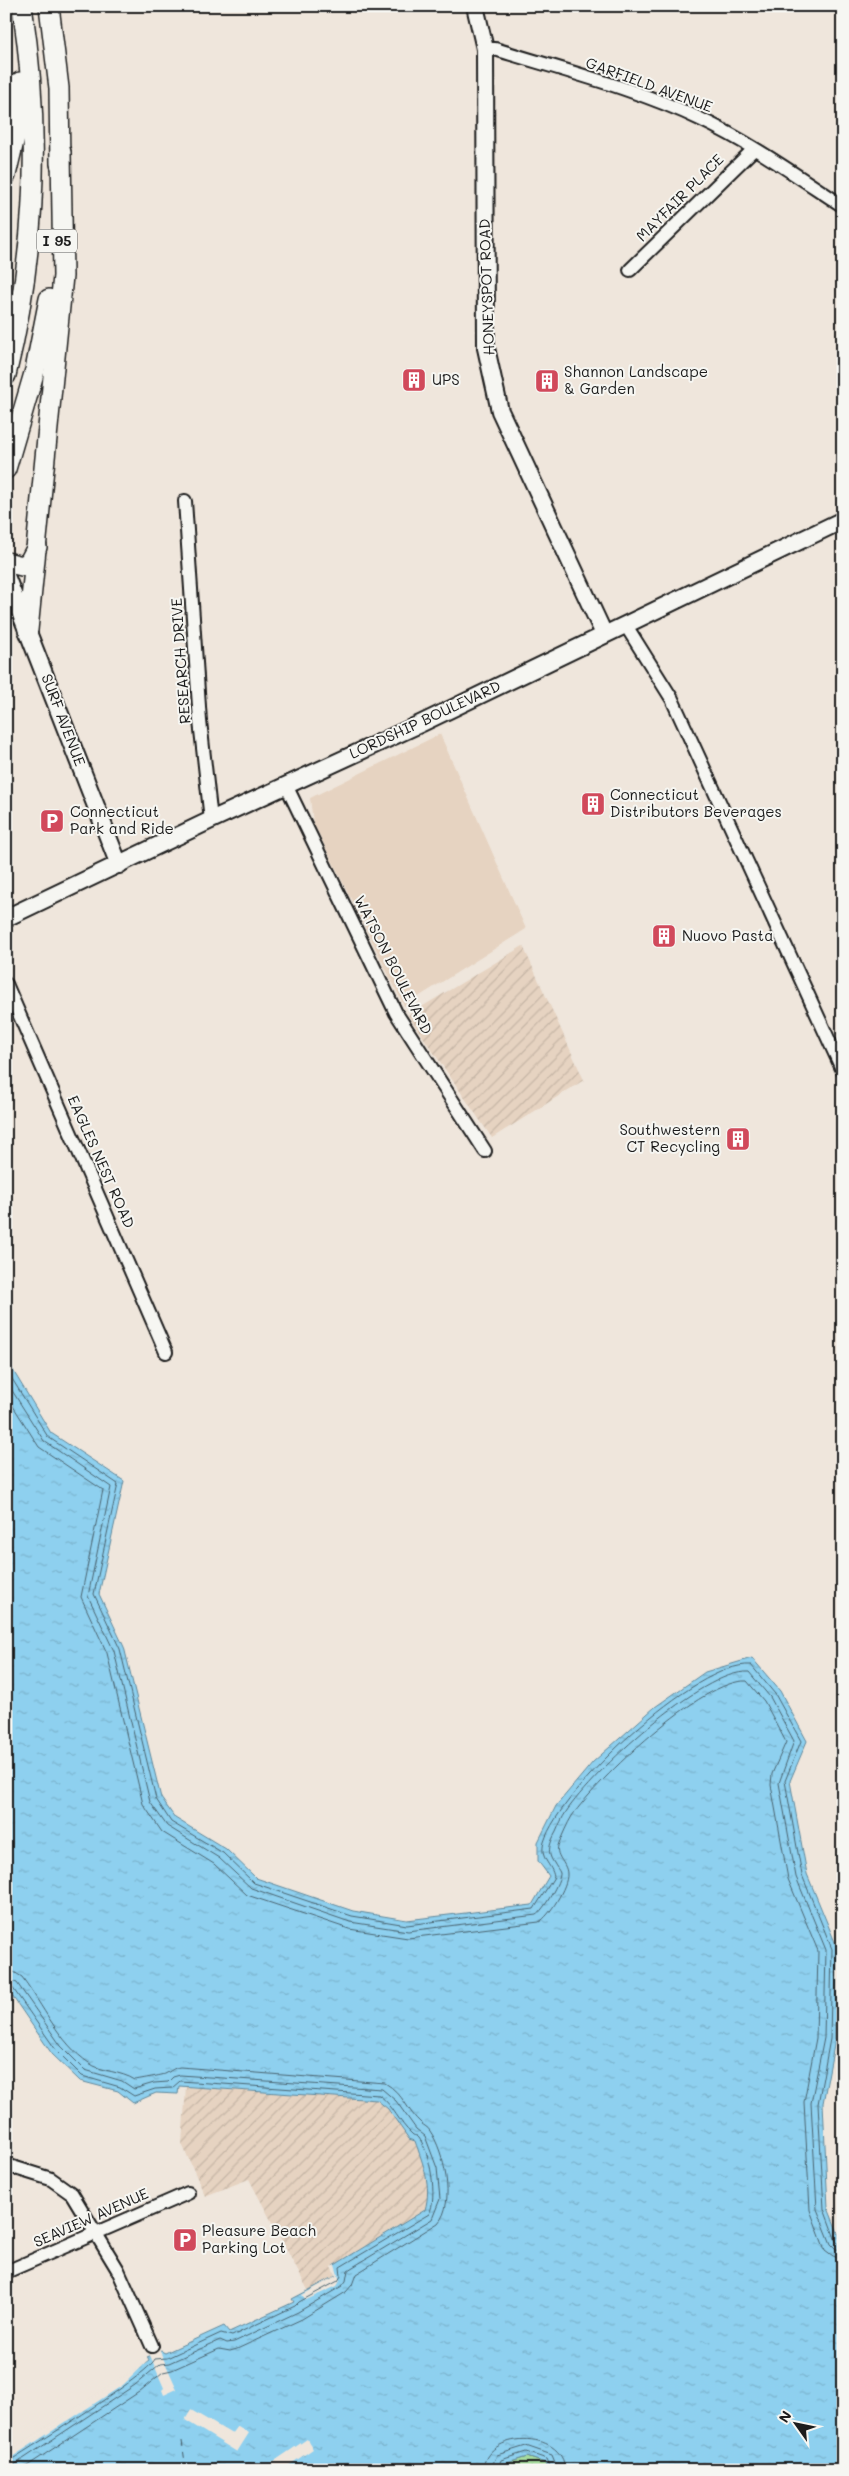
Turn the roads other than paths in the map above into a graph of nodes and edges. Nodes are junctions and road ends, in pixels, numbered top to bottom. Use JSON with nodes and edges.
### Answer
{"nodes":[{"id":1,"x":16,"y":6,"type":"edge"},
{"id":2,"x":22,"y":6,"type":"edge"},
{"id":3,"x":49,"y":6,"type":"edge"},
{"id":4,"x":475,"y":6,"type":"edge"},
{"id":5,"x":485,"y":49,"type":"junction"},
{"id":6,"x":754,"y":149,"type":"junction"},
{"id":7,"x":61,"y":152,"type":"junction"},
{"id":8,"x":6,"y":175,"type":"edge"},
{"id":9,"x":843,"y":206,"type":"edge"},
{"id":10,"x":630,"y":270,"type":"dead end"},
{"id":11,"x":6,"y":375,"type":"edge"},
{"id":12,"x":6,"y":470,"type":"edge"},
{"id":13,"x":185,"y":501,"type":"dead end"},
{"id":14,"x":843,"y":520,"type":"edge"},
{"id":15,"x":37,"y":547,"type":"junction"},
{"id":16,"x":6,"y":562,"type":"edge"},
{"id":17,"x":6,"y":576,"type":"edge"},
{"id":18,"x":625,"y":624,"type":"junction"},
{"id":19,"x":28,"y":630,"type":"junction"},
{"id":20,"x":604,"y":634,"type":"junction"},
{"id":21,"x":286,"y":785,"type":"junction"},
{"id":22,"x":211,"y":820,"type":"junction"},
{"id":23,"x":119,"y":865,"type":"junction"},
{"id":24,"x":6,"y":918,"type":"edge"},
{"id":25,"x":6,"y":984,"type":"edge"},
{"id":26,"x":843,"y":1071,"type":"edge"},
{"id":27,"x":485,"y":1151,"type":"dead end"},
{"id":28,"x":166,"y":1352,"type":"dead end"},
{"id":29,"x":6,"y":2165,"type":"edge"},
{"id":30,"x":188,"y":2192,"type":"dead end"},
{"id":31,"x":96,"y":2234,"type":"junction"},
{"id":32,"x":6,"y":2272,"type":"edge"},
{"id":33,"x":152,"y":2346,"type":"dead end"}],
"edges":[{"from":1,"to":8,"type":"highway"},
{"from":2,"to":11,"type":"highway","number":"I 95"},
{"from":3,"to":7,"type":"highway","number":"I 95"},
{"from":4,"to":5,"type":"main road","name":"HONEYSPOT ROAD"},
{"from":5,"to":6,"type":"street","name":"GARFIELD AVENUE"},
{"from":5,"to":20,"type":"main road","name":"HONEYSPOT ROAD"},
{"from":6,"to":9,"type":"street","name":"GARFIELD AVENUE"},
{"from":6,"to":10,"type":"street","name":"MAYFAIR PLACE"},
{"from":7,"to":12,"type":"highway","number":"I 95"},
{"from":7,"to":15,"type":"highway"},
{"from":13,"to":22,"type":"street","name":"RESEARCH DRIVE"},
{"from":14,"to":18,"type":"main road","name":"LORDSHIP BOULEVARD"},
{"from":15,"to":16,"type":"highway"},
{"from":15,"to":19,"type":"highway"},
{"from":17,"to":19,"type":"main road","name":"SURF AVENUE"},
{"from":18,"to":20,"type":"main road","name":"LORDSHIP BOULEVARD"},
{"from":18,"to":26,"type":"street"},
{"from":19,"to":23,"type":"main road","name":"SURF AVENUE"},
{"from":20,"to":21,"type":"main road","name":"LORDSHIP BOULEVARD"},
{"from":21,"to":22,"type":"main road","name":"LORDSHIP BOULEVARD"},
{"from":21,"to":27,"type":"street","name":"WATSON BOULEVARD"},
{"from":22,"to":23,"type":"main road","name":"LORDSHIP BOULEVARD"},
{"from":23,"to":24,"type":"main road","name":"LORDSHIP BOULEVARD"},
{"from":25,"to":28,"type":"street","name":"EAGLES NEST ROAD"},
{"from":29,"to":31,"type":"street"},
{"from":30,"to":31,"type":"street","name":"SEAVIEW AVENUE"},
{"from":31,"to":32,"type":"street","name":"SEAVIEW AVENUE"},
{"from":31,"to":33,"type":"street"}]}
